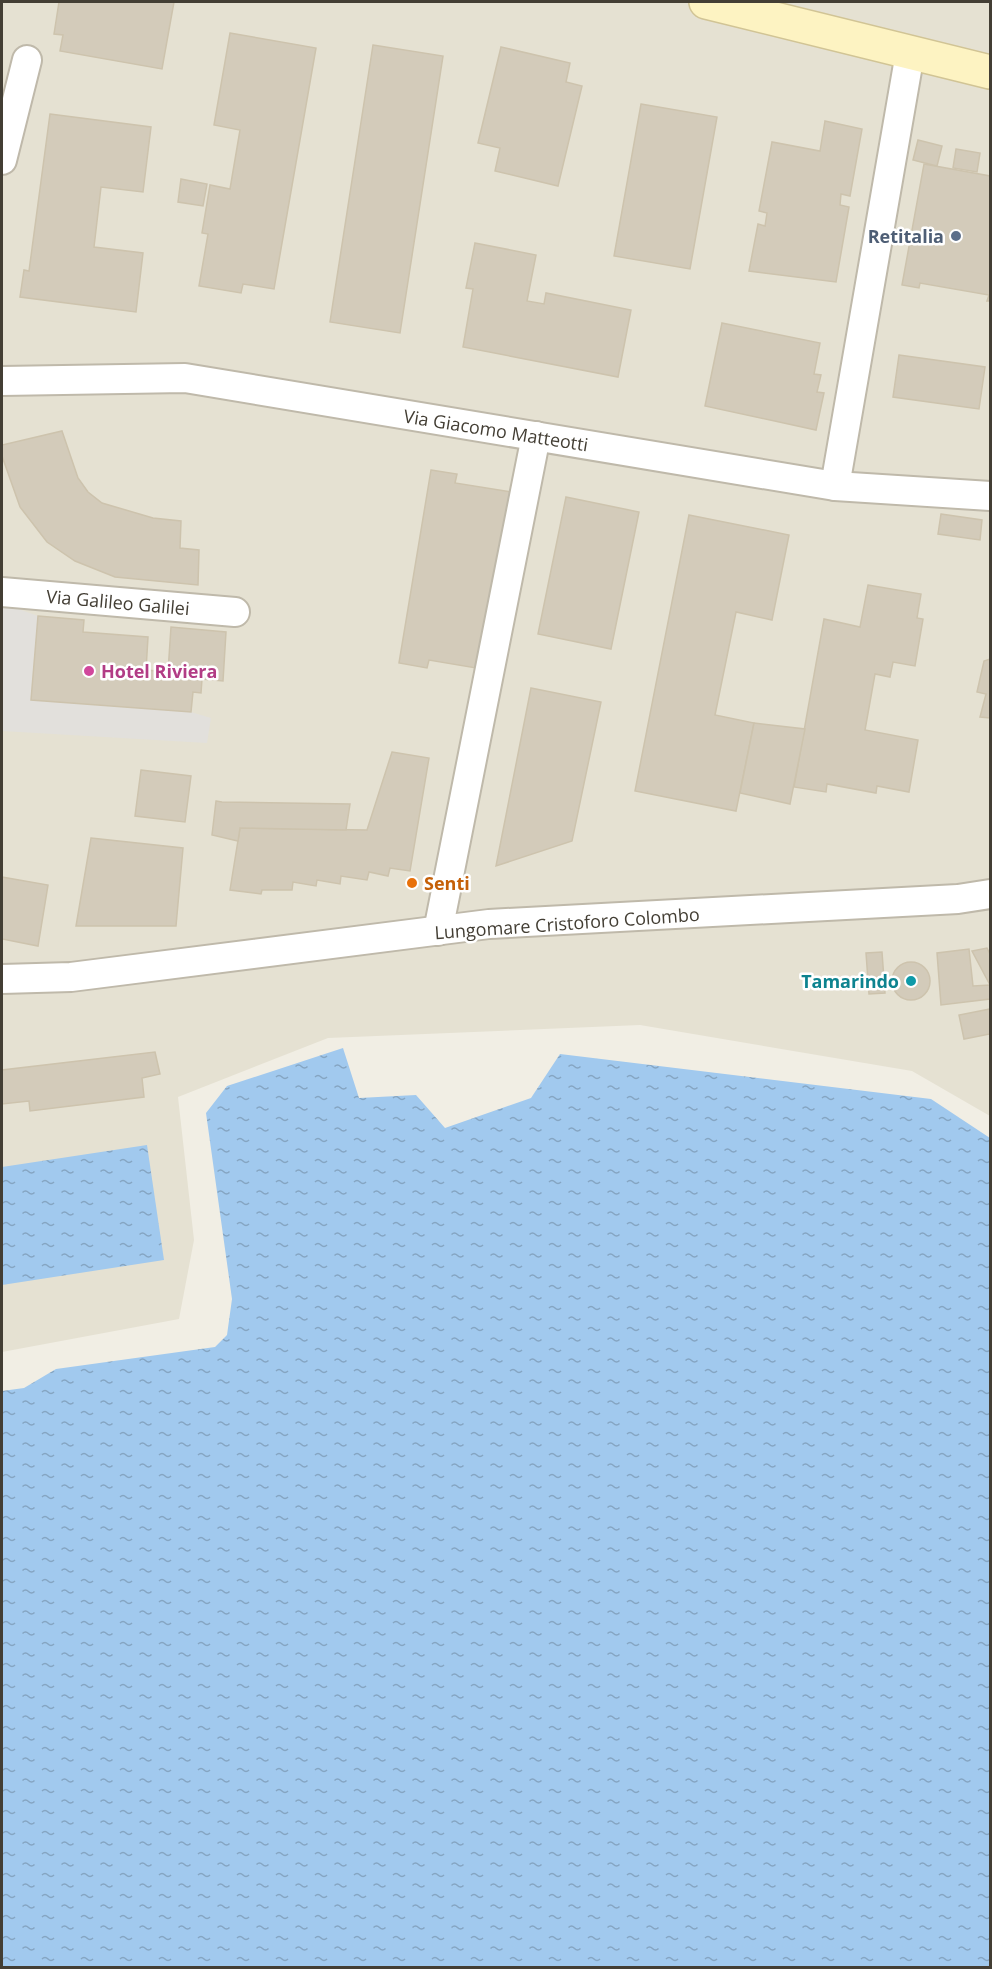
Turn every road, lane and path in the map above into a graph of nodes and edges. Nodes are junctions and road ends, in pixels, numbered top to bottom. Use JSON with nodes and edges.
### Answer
{"nodes":[{"id":1,"x":706,"y":2,"type":"edge"},
{"id":2,"x":910,"y":52,"type":"junction"},
{"id":3,"x":27,"y":60,"type":"dead end"},
{"id":4,"x":990,"y":72,"type":"edge"},
{"id":5,"x":2,"y":160,"type":"edge"},
{"id":6,"x":2,"y":381,"type":"edge"},
{"id":7,"x":536,"y":436,"type":"junction"},
{"id":8,"x":835,"y":486,"type":"junction"},
{"id":9,"x":990,"y":496,"type":"edge"},
{"id":10,"x":2,"y":592,"type":"edge"},
{"id":11,"x":235,"y":612,"type":"dead end"},
{"id":12,"x":990,"y":894,"type":"edge"},
{"id":13,"x":438,"y":931,"type":"junction"},
{"id":14,"x":2,"y":979,"type":"edge"}],
"edges":[{"from":1,"to":2,"type":"main road"},
{"from":2,"to":4,"type":"main road"},
{"from":2,"to":8,"type":"street"},
{"from":3,"to":5,"type":"street"},
{"from":6,"to":7,"type":"street","name":"Via Giacomo Matteotti"},
{"from":7,"to":8,"type":"street","name":"Via Giacomo Matteotti"},
{"from":7,"to":13,"type":"street"},
{"from":8,"to":9,"type":"street","name":"Via Giacomo Matteotti"},
{"from":10,"to":11,"type":"street","name":"Via Galileo Galilei"},
{"from":12,"to":13,"type":"street","name":"Lungomare Cristoforo Colombo"},
{"from":13,"to":14,"type":"street","name":"Lungomare Cristoforo Colombo"}]}
